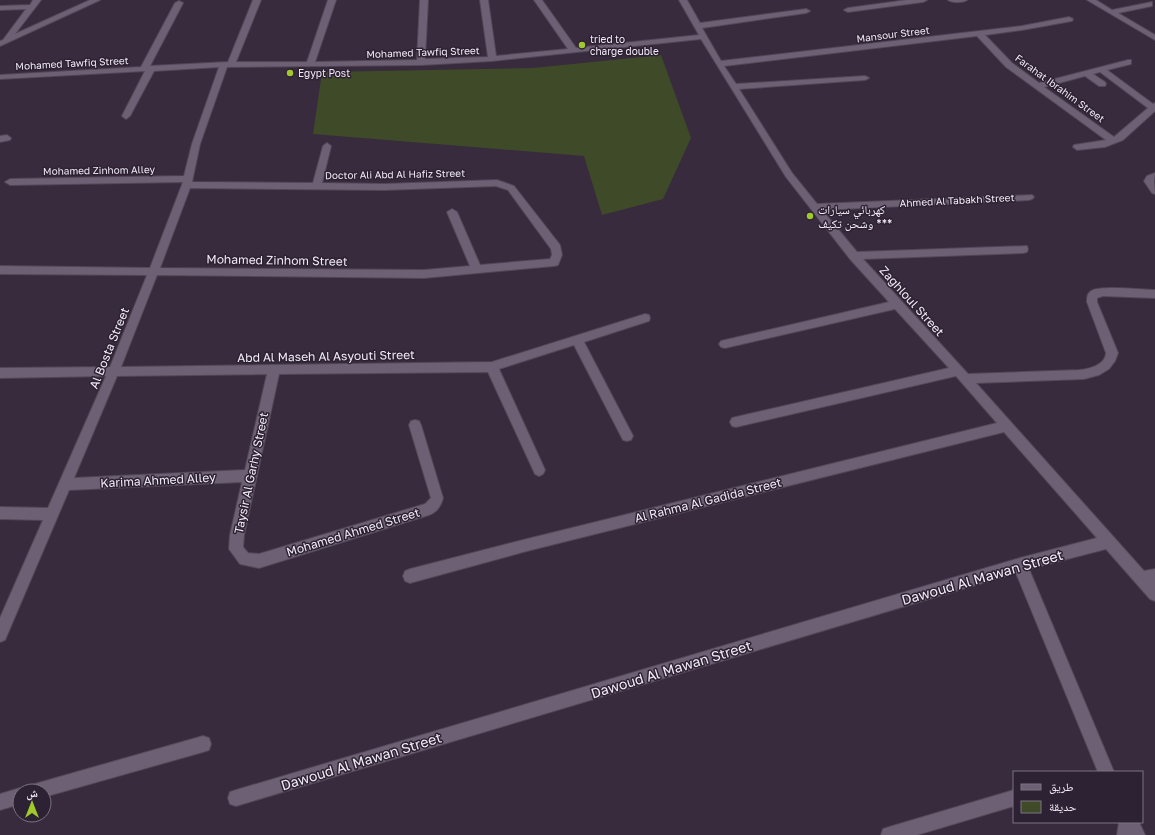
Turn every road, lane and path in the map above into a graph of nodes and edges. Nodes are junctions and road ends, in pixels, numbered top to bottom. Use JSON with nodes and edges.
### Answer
{"nodes":[{"id":1,"x":37,"y":0,"type":"edge"},
{"id":2,"x":96,"y":0,"type":"edge"},
{"id":3,"x":257,"y":0,"type":"edge"},
{"id":4,"x":332,"y":0,"type":"edge"},
{"id":5,"x":424,"y":0,"type":"edge"},
{"id":6,"x":484,"y":0,"type":"edge"},
{"id":7,"x":538,"y":0,"type":"edge"},
{"id":8,"x":683,"y":0,"type":"edge"},
{"id":9,"x":922,"y":0,"type":"edge"},
{"id":10,"x":952,"y":0,"type":"edge"},
{"id":11,"x":963,"y":0,"type":"edge"},
{"id":12,"x":1091,"y":0,"type":"edge"},
{"id":13,"x":179,"y":3,"type":"dead end"},
{"id":14,"x":883,"y":3,"type":"edge"},
{"id":15,"x":1149,"y":4,"type":"dead end"},
{"id":16,"x":32,"y":7,"type":"junction"},
{"id":17,"x":0,"y":8,"type":"edge"},
{"id":18,"x":848,"y":10,"type":"dead end"},
{"id":19,"x":806,"y":11,"type":"dead end"},
{"id":20,"x":1112,"y":12,"type":"junction"},
{"id":21,"x":1069,"y":19,"type":"dead end"},
{"id":22,"x":697,"y":26,"type":"junction"},
{"id":23,"x":980,"y":34,"type":"junction"},
{"id":24,"x":702,"y":37,"type":"junction"},
{"id":25,"x":1155,"y":38,"type":"edge"},
{"id":26,"x":3,"y":43,"type":"edge"},
{"id":27,"x":574,"y":51,"type":"junction"},
{"id":28,"x":492,"y":59,"type":"junction"},
{"id":29,"x":1128,"y":62,"type":"dead end"},
{"id":30,"x":421,"y":63,"type":"junction"},
{"id":31,"x":227,"y":64,"type":"junction"},
{"id":32,"x":310,"y":64,"type":"junction"},
{"id":33,"x":719,"y":64,"type":"junction"},
{"id":34,"x":148,"y":68,"type":"junction"},
{"id":35,"x":1101,"y":69,"type":"junction"},
{"id":36,"x":1086,"y":73,"type":"junction"},
{"id":37,"x":0,"y":77,"type":"edge"},
{"id":38,"x":865,"y":78,"type":"dead end"},
{"id":39,"x":1102,"y":84,"type":"dead end"},
{"id":40,"x":1038,"y":86,"type":"junction"},
{"id":41,"x":734,"y":87,"type":"junction"},
{"id":42,"x":1154,"y":107,"type":"edge"},
{"id":43,"x":126,"y":116,"type":"dead end"},
{"id":44,"x":1113,"y":141,"type":"junction"},
{"id":45,"x":327,"y":146,"type":"dead end"},
{"id":46,"x":1077,"y":147,"type":"dead end"},
{"id":47,"x":1155,"y":176,"type":"edge"},
{"id":48,"x":10,"y":182,"type":"dead end"},
{"id":49,"x":188,"y":182,"type":"junction"},
{"id":50,"x":317,"y":186,"type":"junction"},
{"id":51,"x":1155,"y":191,"type":"edge"},
{"id":52,"x":1029,"y":197,"type":"dead end"},
{"id":53,"x":814,"y":207,"type":"junction"},
{"id":54,"x":452,"y":212,"type":"dead end"},
{"id":55,"x":1023,"y":249,"type":"dead end"},
{"id":56,"x":854,"y":256,"type":"junction"},
{"id":57,"x":554,"y":262,"type":"joint"},
{"id":58,"x":0,"y":270,"type":"edge"},
{"id":59,"x":477,"y":270,"type":"junction"},
{"id":60,"x":153,"y":272,"type":"junction"},
{"id":61,"x":1155,"y":294,"type":"edge"},
{"id":62,"x":897,"y":304,"type":"junction"},
{"id":63,"x":645,"y":318,"type":"dead end"},
{"id":64,"x":578,"y":339,"type":"junction"},
{"id":65,"x":725,"y":344,"type":"dead end"},
{"id":66,"x":492,"y":367,"type":"junction"},
{"id":67,"x":274,"y":369,"type":"junction"},
{"id":68,"x":114,"y":371,"type":"junction"},
{"id":69,"x":0,"y":373,"type":"edge"},
{"id":70,"x":962,"y":375,"type":"junction"},
{"id":71,"x":736,"y":422,"type":"dead end"},
{"id":72,"x":415,"y":425,"type":"dead end"},
{"id":73,"x":1006,"y":426,"type":"junction"},
{"id":74,"x":627,"y":436,"type":"dead end"},
{"id":75,"x":539,"y":470,"type":"dead end"},
{"id":76,"x":250,"y":476,"type":"junction"},
{"id":77,"x":65,"y":484,"type":"junction"},
{"id":78,"x":0,"y":513,"type":"edge"},
{"id":79,"x":52,"y":514,"type":"junction"},
{"id":80,"x":1108,"y":542,"type":"junction"},
{"id":81,"x":259,"y":561,"type":"joint"},
{"id":82,"x":1020,"y":565,"type":"junction"},
{"id":83,"x":410,"y":576,"type":"dead end"},
{"id":84,"x":1155,"y":576,"type":"edge"},
{"id":85,"x":1141,"y":578,"type":"junction"},
{"id":86,"x":1155,"y":594,"type":"edge"},
{"id":87,"x":0,"y":635,"type":"edge"},
{"id":88,"x":204,"y":744,"type":"dead end"},
{"id":89,"x":1104,"y":771,"type":"edge"},
{"id":90,"x":52,"y":787,"type":"edge"},
{"id":91,"x":12,"y":798,"type":"edge"},
{"id":92,"x":236,"y":798,"type":"dead end"},
{"id":93,"x":1013,"y":798,"type":"edge"},
{"id":94,"x":0,"y":802,"type":"edge"},
{"id":95,"x":1129,"y":823,"type":"edge"},
{"id":96,"x":1130,"y":823,"type":"edge"},
{"id":97,"x":889,"y":835,"type":"edge"},
{"id":98,"x":1125,"y":835,"type":"edge"},
{"id":99,"x":1137,"y":835,"type":"edge"}],
"edges":[{"from":1,"to":16,"type":"street"},
{"from":2,"to":26,"type":"street"},
{"from":3,"to":31,"type":"street","name":"Al Bosta Street"},
{"from":4,"to":32,"type":"street"},
{"from":5,"to":30,"type":"street"},
{"from":6,"to":28,"type":"street"},
{"from":7,"to":27,"type":"street"},
{"from":8,"to":22,"type":"street","name":"Zaghloul Street"},
{"from":9,"to":14,"type":"street"},
{"from":10,"to":11,"type":"street"},
{"from":12,"to":20,"type":"street"},
{"from":13,"to":34,"type":"street","name":"Mohamed Tawfiq Street"},
{"from":14,"to":18,"type":"street"},
{"from":15,"to":20,"type":"street"},
{"from":16,"to":17,"type":"street"},
{"from":16,"to":26,"type":"street"},
{"from":19,"to":22,"type":"street"},
{"from":20,"to":25,"type":"street"},
{"from":21,"to":23,"type":"street","name":"Mansour Street"},
{"from":22,"to":24,"type":"street","name":"Zaghloul Street"},
{"from":23,"to":33,"type":"street","name":"Mansour Street"},
{"from":23,"to":40,"type":"street","name":"Farahat Ibrahim Street"},
{"from":24,"to":27,"type":"street","name":"Mohamed Tawfiq Street"},
{"from":24,"to":33,"type":"street","name":"Zaghloul Street"},
{"from":27,"to":28,"type":"street","name":"Mohamed Tawfiq Street"},
{"from":28,"to":30,"type":"street","name":"Mohamed Tawfiq Street"},
{"from":29,"to":35,"type":"street"},
{"from":30,"to":32,"type":"street","name":"Mohamed Tawfiq Street"},
{"from":31,"to":32,"type":"street","name":"Mohamed Tawfiq Street"},
{"from":31,"to":34,"type":"street","name":"Mohamed Tawfiq Street"},
{"from":31,"to":49,"type":"street","name":"Al Bosta Street"},
{"from":33,"to":41,"type":"street","name":"Zaghloul Street"},
{"from":34,"to":37,"type":"street","name":"Mohamed Tawfiq Street"},
{"from":34,"to":43,"type":"street"},
{"from":35,"to":36,"type":"street"},
{"from":35,"to":42,"type":"street"},
{"from":36,"to":39,"type":"street"},
{"from":36,"to":40,"type":"street"},
{"from":38,"to":41,"type":"street"},
{"from":40,"to":44,"type":"street","name":"Farahat Ibrahim Street"},
{"from":41,"to":53,"type":"street","name":"Zaghloul Street"},
{"from":42,"to":44,"type":"street"},
{"from":44,"to":46,"type":"street"},
{"from":45,"to":50,"type":"street"},
{"from":47,"to":51,"type":"street"},
{"from":48,"to":49,"type":"street","name":"Mohamed Zinhom Alley"},
{"from":49,"to":50,"type":"street","name":"Doctor Ali Abd Al Hafiz Street"},
{"from":49,"to":60,"type":"street","name":"Al Bosta Street"},
{"from":50,"to":57,"type":"street","name":"Doctor Ali Abd Al Hafiz Street"},
{"from":52,"to":53,"type":"street","name":"Ahmed Al Tabakh Street"},
{"from":53,"to":56,"type":"street","name":"Zaghloul Street"},
{"from":54,"to":59,"type":"street"},
{"from":55,"to":56,"type":"street"},
{"from":56,"to":62,"type":"street","name":"Zaghloul Street"},
{"from":57,"to":59,"type":"street","name":"Mohamed Zinhom Street"},
{"from":58,"to":60,"type":"street","name":"Mohamed Zinhom Street"},
{"from":59,"to":60,"type":"street","name":"Mohamed Zinhom Street"},
{"from":60,"to":68,"type":"street","name":"Al Bosta Street"},
{"from":61,"to":70,"type":"street"},
{"from":62,"to":65,"type":"street"},
{"from":62,"to":70,"type":"street","name":"Zaghloul Street"},
{"from":63,"to":64,"type":"street","name":"Abd Al Maseh Al Asyouti Street"},
{"from":64,"to":66,"type":"street","name":"Abd Al Maseh Al Asyouti Street"},
{"from":64,"to":74,"type":"street"},
{"from":66,"to":67,"type":"street","name":"Abd Al Maseh Al Asyouti Street"},
{"from":66,"to":75,"type":"street"},
{"from":67,"to":68,"type":"street","name":"Abd Al Maseh Al Asyouti Street"},
{"from":67,"to":76,"type":"street","name":"Taysir Al Garhy Street"},
{"from":68,"to":69,"type":"street","name":"Abd Al Maseh Al Asyouti Street"},
{"from":68,"to":77,"type":"street","name":"Al Bosta Street"},
{"from":70,"to":71,"type":"street"},
{"from":70,"to":73,"type":"street","name":"Zaghloul Street"},
{"from":72,"to":81,"type":"street","name":"Mohamed Ahmed Street"},
{"from":73,"to":80,"type":"street","name":"Zaghloul Street"},
{"from":73,"to":83,"type":"street","name":"Al Rahma Al Gadida Street"},
{"from":76,"to":77,"type":"street","name":"Karima Ahmed Alley"},
{"from":76,"to":81,"type":"street","name":"Taysir Al Garhy Street"},
{"from":77,"to":79,"type":"street","name":"Al Bosta Street"},
{"from":78,"to":79,"type":"street"},
{"from":79,"to":87,"type":"street","name":"Al Bosta Street"},
{"from":80,"to":82,"type":"street","name":"Dawoud Al Mawan Street"},
{"from":80,"to":85,"type":"street","name":"Zaghloul Street"},
{"from":82,"to":89,"type":"street"},
{"from":82,"to":92,"type":"street","name":"Dawoud Al Mawan Street"},
{"from":84,"to":85,"type":"street"},
{"from":85,"to":86,"type":"street","name":"Zaghloul Street"},
{"from":88,"to":90,"type":"street"},
{"from":91,"to":94,"type":"street"},
{"from":93,"to":97,"type":"street"},
{"from":95,"to":98,"type":"street"},
{"from":96,"to":99,"type":"street"}]}
